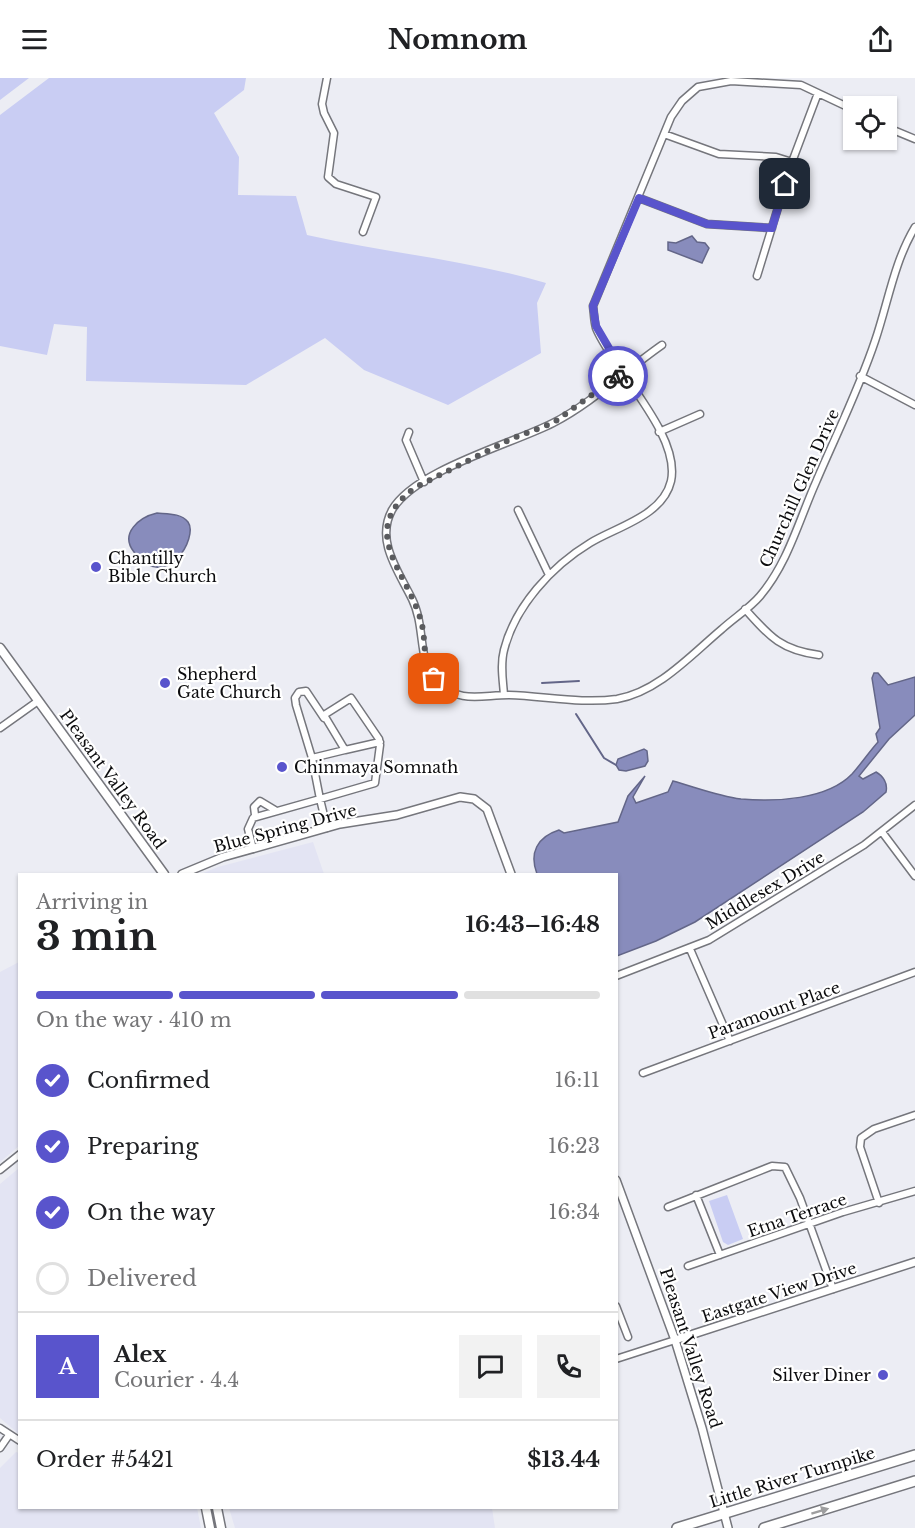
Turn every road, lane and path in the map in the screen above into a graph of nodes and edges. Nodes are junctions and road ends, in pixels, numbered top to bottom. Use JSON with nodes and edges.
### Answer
{"nodes":[{"id":1,"x":327,"y":78,"type":"edge"},
{"id":2,"x":818,"y":93,"type":"junction"},
{"id":3,"x":843,"y":105,"type":"edge"},
{"id":4,"x":897,"y":132,"type":"edge"},
{"id":5,"x":664,"y":134,"type":"junction"},
{"id":6,"x":915,"y":139,"type":"edge"},
{"id":7,"x":792,"y":162,"type":"junction"},
{"id":8,"x":639,"y":198,"type":"junction"},
{"id":9,"x":915,"y":227,"type":"edge"},
{"id":10,"x":772,"y":228,"type":"junction"},
{"id":11,"x":363,"y":232,"type":"dead end"},
{"id":12,"x":757,"y":276,"type":"dead end"},
{"id":13,"x":662,"y":345,"type":"dead end"},
{"id":14,"x":623,"y":372,"type":"junction"},
{"id":15,"x":861,"y":376,"type":"junction"},
{"id":16,"x":915,"y":405,"type":"edge"},
{"id":17,"x":700,"y":414,"type":"dead end"},
{"id":18,"x":409,"y":432,"type":"dead end"},
{"id":19,"x":659,"y":432,"type":"junction"},
{"id":20,"x":424,"y":482,"type":"junction"},
{"id":21,"x":518,"y":510,"type":"dead end"},
{"id":22,"x":549,"y":575,"type":"junction"},
{"id":23,"x":745,"y":609,"type":"junction"},
{"id":24,"x":0,"y":648,"type":"edge"},
{"id":25,"x":819,"y":655,"type":"dead end"},
{"id":26,"x":504,"y":695,"type":"junction"},
{"id":27,"x":38,"y":701,"type":"junction"},
{"id":28,"x":324,"y":718,"type":"junction"},
{"id":29,"x":0,"y":729,"type":"edge"},
{"id":30,"x":380,"y":742,"type":"junction"},
{"id":31,"x":345,"y":750,"type":"junction"},
{"id":32,"x":312,"y":758,"type":"junction"},
{"id":33,"x":320,"y":799,"type":"junction"},
{"id":34,"x":915,"y":805,"type":"edge"},
{"id":35,"x":276,"y":810,"type":"junction"},
{"id":36,"x":255,"y":815,"type":"junction"},
{"id":37,"x":327,"y":828,"type":"junction"},
{"id":38,"x":882,"y":832,"type":"junction"},
{"id":39,"x":253,"y":849,"type":"junction"},
{"id":40,"x":164,"y":873,"type":"edge"},
{"id":41,"x":184,"y":873,"type":"edge"},
{"id":42,"x":511,"y":873,"type":"edge"},
{"id":43,"x":915,"y":876,"type":"edge"},
{"id":44,"x":690,"y":949,"type":"junction"},
{"id":45,"x":915,"y":972,"type":"edge"},
{"id":46,"x":618,"y":975,"type":"edge"},
{"id":47,"x":730,"y":1041,"type":"junction"},
{"id":48,"x":642,"y":1073,"type":"dead end"},
{"id":49,"x":915,"y":1115,"type":"edge"},
{"id":50,"x":18,"y":1156,"type":"edge"},
{"id":51,"x":0,"y":1170,"type":"edge"},
{"id":52,"x":618,"y":1185,"type":"edge"},
{"id":53,"x":915,"y":1191,"type":"edge"},
{"id":54,"x":696,"y":1195,"type":"junction"},
{"id":55,"x":879,"y":1203,"type":"junction"},
{"id":56,"x":668,"y":1207,"type":"dead end"},
{"id":57,"x":809,"y":1224,"type":"junction"},
{"id":58,"x":720,"y":1256,"type":"junction"},
{"id":59,"x":915,"y":1262,"type":"edge"},
{"id":60,"x":688,"y":1266,"type":"dead end"},
{"id":61,"x":833,"y":1289,"type":"junction"},
{"id":62,"x":618,"y":1316,"type":"edge"},
{"id":63,"x":628,"y":1337,"type":"dead end"},
{"id":64,"x":675,"y":1340,"type":"junction"},
{"id":65,"x":618,"y":1358,"type":"edge"},
{"id":66,"x":0,"y":1428,"type":"edge"},
{"id":67,"x":9,"y":1435,"type":"junction"},
{"id":68,"x":18,"y":1441,"type":"edge"},
{"id":69,"x":0,"y":1448,"type":"edge"},
{"id":70,"x":915,"y":1455,"type":"edge"},
{"id":71,"x":915,"y":1481,"type":"edge"},
{"id":72,"x":206,"y":1509,"type":"edge"},
{"id":73,"x":217,"y":1509,"type":"edge"},
{"id":74,"x":724,"y":1513,"type":"junction"},
{"id":75,"x":210,"y":1528,"type":"edge"},
{"id":76,"x":221,"y":1528,"type":"edge"},
{"id":77,"x":677,"y":1528,"type":"edge"},
{"id":78,"x":728,"y":1528,"type":"edge"},
{"id":79,"x":764,"y":1528,"type":"edge"}],
"edges":[{"from":1,"to":11,"type":"street"},
{"from":2,"to":3,"type":"street"},
{"from":2,"to":5,"type":"street"},
{"from":2,"to":7,"type":"street"},
{"from":4,"to":6,"type":"street"},
{"from":5,"to":7,"type":"street"},
{"from":5,"to":8,"type":"street"},
{"from":7,"to":10,"type":"street"},
{"from":8,"to":10,"type":"street"},
{"from":8,"to":14,"type":"street"},
{"from":9,"to":15,"type":"street","name":"Churchill Glen Drive"},
{"from":10,"to":12,"type":"street"},
{"from":13,"to":14,"type":"street","name":"Churchill Glen Drive"},
{"from":14,"to":19,"type":"street"},
{"from":14,"to":20,"type":"street","name":"Churchill Glen Drive"},
{"from":15,"to":16,"type":"street"},
{"from":15,"to":23,"type":"street","name":"Churchill Glen Drive"},
{"from":17,"to":19,"type":"street"},
{"from":18,"to":20,"type":"street"},
{"from":19,"to":22,"type":"street"},
{"from":20,"to":26,"type":"street","name":"Churchill Glen Drive"},
{"from":21,"to":22,"type":"street"},
{"from":22,"to":26,"type":"street"},
{"from":23,"to":25,"type":"street"},
{"from":23,"to":26,"type":"street","name":"Churchill Glen Drive"},
{"from":24,"to":27,"type":"main road","name":"Pleasant Valley Road"},
{"from":27,"to":29,"type":"street","name":"Pleasant Valley Road"},
{"from":27,"to":40,"type":"main road","name":"Pleasant Valley Road"},
{"from":28,"to":30,"type":"street"},
{"from":28,"to":31,"type":"street"},
{"from":28,"to":32,"type":"street"},
{"from":30,"to":31,"type":"street"},
{"from":30,"to":33,"type":"street"},
{"from":31,"to":32,"type":"street"},
{"from":32,"to":33,"type":"street"},
{"from":33,"to":35,"type":"street"},
{"from":33,"to":37,"type":"street"},
{"from":34,"to":38,"type":"street","name":"Middlesex Drive"},
{"from":35,"to":36,"type":"street"},
{"from":35,"to":36,"type":"street"},
{"from":36,"to":39,"type":"street"},
{"from":37,"to":39,"type":"street","name":"Blue Spring Drive"},
{"from":37,"to":42,"type":"street","name":"Blue Spring Drive"},
{"from":38,"to":43,"type":"street"},
{"from":38,"to":44,"type":"street","name":"Middlesex Drive"},
{"from":39,"to":41,"type":"street","name":"Blue Spring Drive"},
{"from":44,"to":46,"type":"street","name":"Middlesex Drive"},
{"from":44,"to":47,"type":"street"},
{"from":45,"to":47,"type":"street","name":"Paramount Place"},
{"from":47,"to":48,"type":"street","name":"Paramount Place"},
{"from":49,"to":55,"type":"street"},
{"from":50,"to":51,"type":"street"},
{"from":52,"to":64,"type":"street","name":"Pleasant Valley Road"},
{"from":53,"to":55,"type":"street","name":"Etna Terrace"},
{"from":54,"to":56,"type":"street"},
{"from":54,"to":57,"type":"street"},
{"from":54,"to":58,"type":"street"},
{"from":55,"to":57,"type":"street","name":"Etna Terrace"},
{"from":57,"to":58,"type":"street","name":"Etna Terrace"},
{"from":57,"to":61,"type":"street"},
{"from":58,"to":60,"type":"street","name":"Etna Terrace"},
{"from":59,"to":61,"type":"street","name":"Eastgate View Drive"},
{"from":61,"to":64,"type":"street","name":"Eastgate View Drive"},
{"from":62,"to":63,"type":"street"},
{"from":64,"to":65,"type":"street","name":"Eastgate View Drive"},
{"from":64,"to":74,"type":"street","name":"Pleasant Valley Road"},
{"from":66,"to":67,"type":"street"},
{"from":67,"to":68,"type":"street"},
{"from":67,"to":69,"type":"street"},
{"from":70,"to":74,"type":"highway","name":"Little River Turnpike"},
{"from":79,"to":71,"type":"highway","one_way":true},
{"from":72,"to":75,"type":"main road"},
{"from":73,"to":76,"type":"main road"},
{"from":74,"to":77,"type":"highway","name":"Little River Turnpike"},
{"from":74,"to":78,"type":"street","name":"Pleasant Valley Road"}]}
